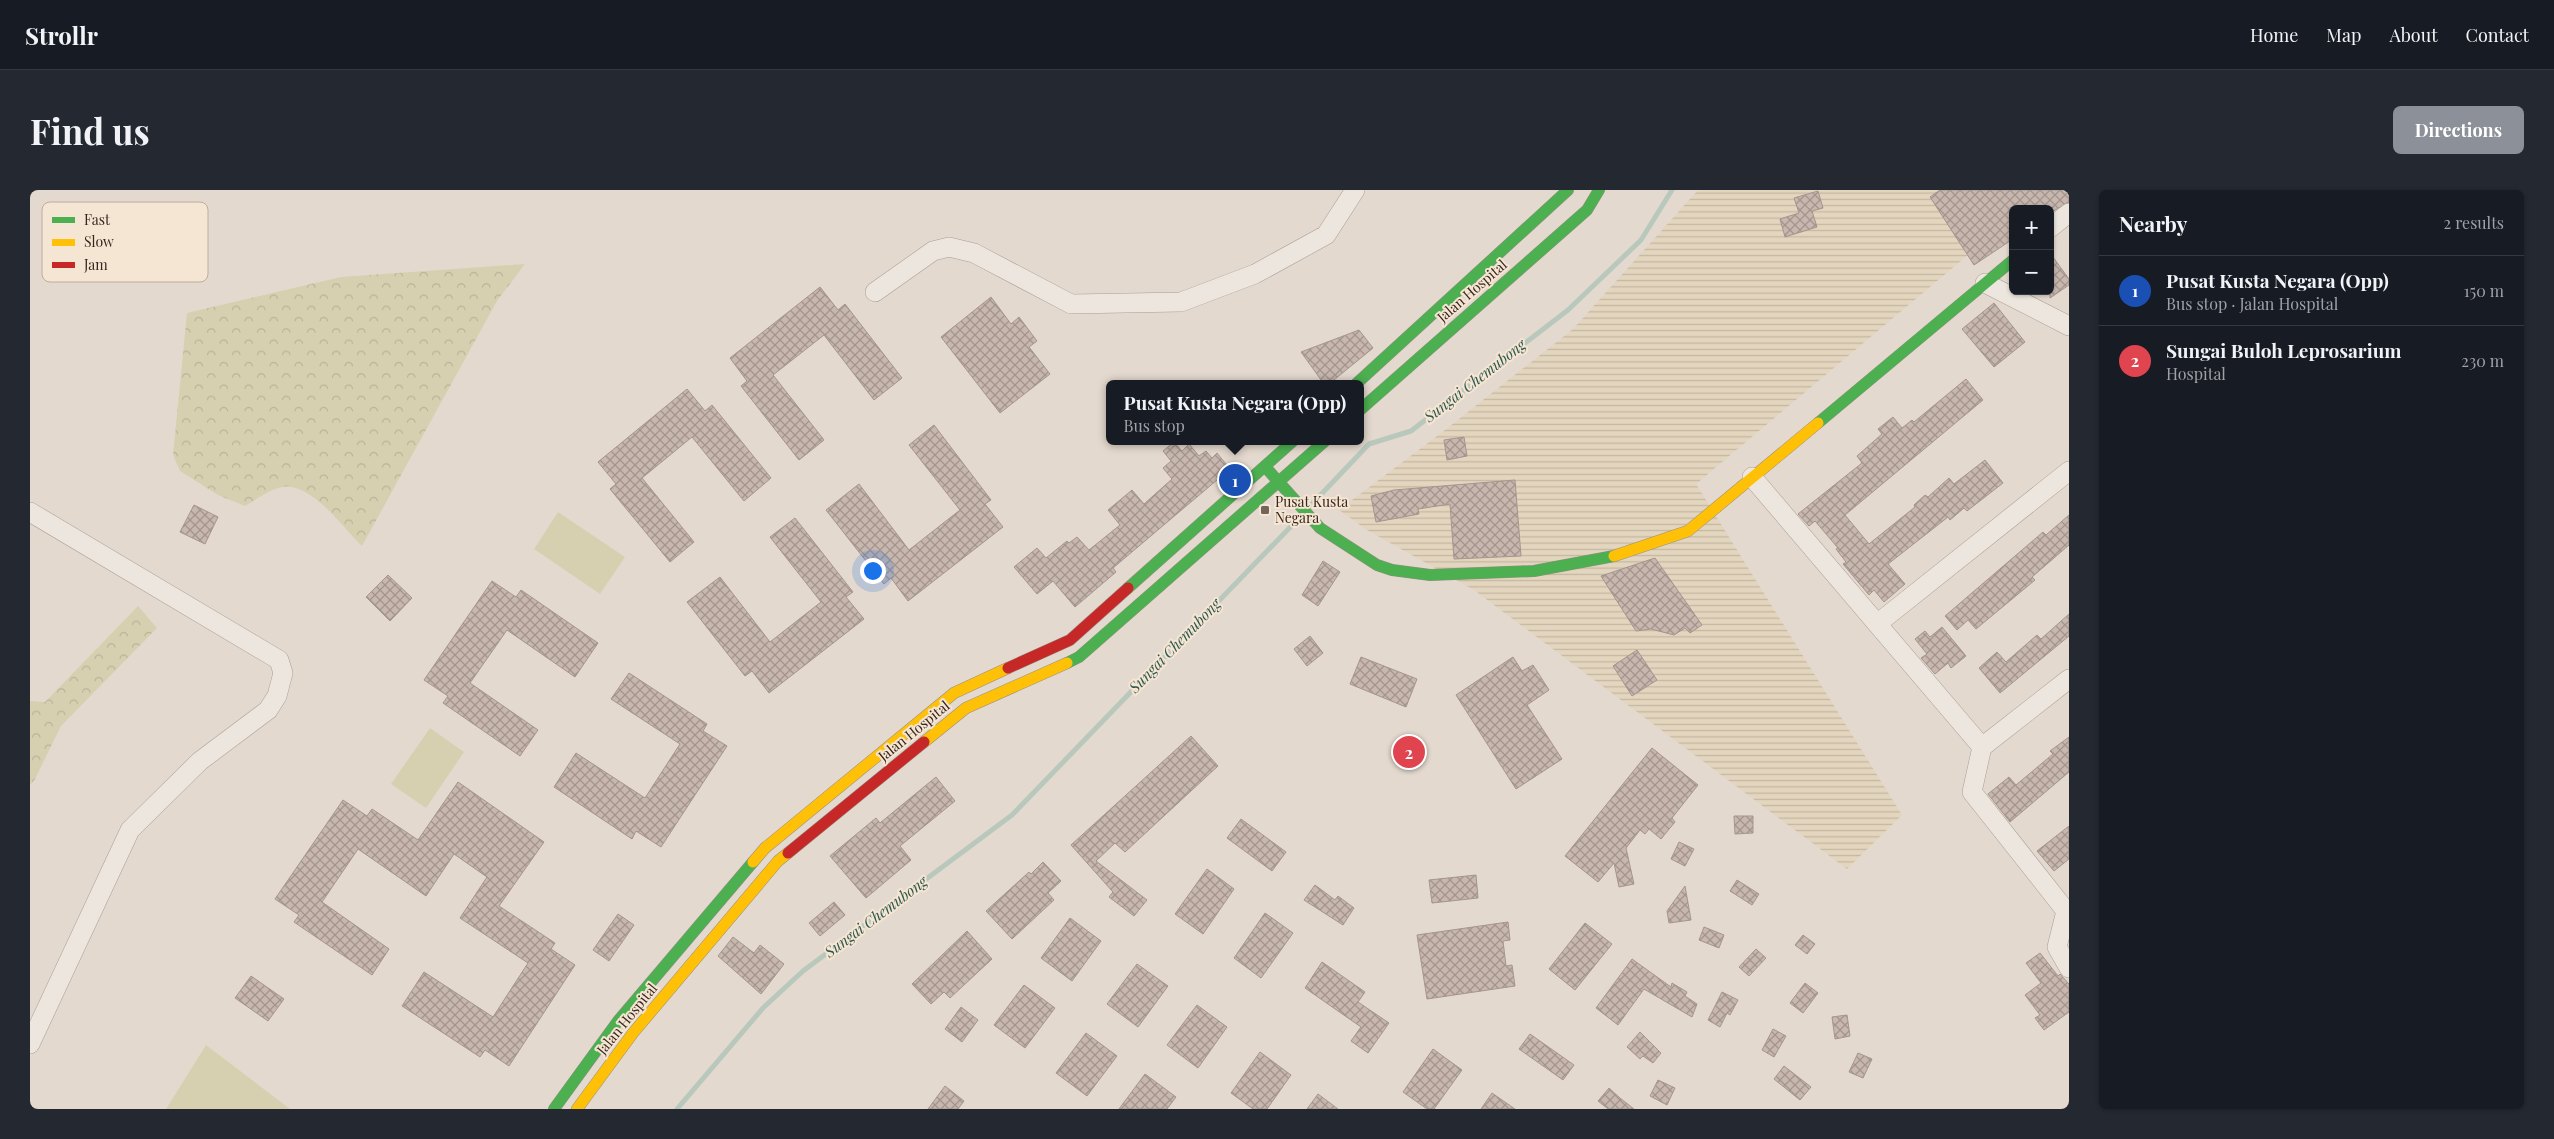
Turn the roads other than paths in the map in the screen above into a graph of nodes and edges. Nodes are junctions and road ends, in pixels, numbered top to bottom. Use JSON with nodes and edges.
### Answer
{"nodes":[{"id":1,"x":1354,"y":190,"type":"edge"},
{"id":2,"x":1568,"y":190,"type":"edge"},
{"id":3,"x":1599,"y":190,"type":"edge"},
{"id":4,"x":2069,"y":213,"type":"edge"},
{"id":5,"x":2054,"y":225,"type":"edge"},
{"id":6,"x":2009,"y":263,"type":"edge"},
{"id":7,"x":1985,"y":283,"type":"junction"},
{"id":8,"x":874,"y":292,"type":"dead end"},
{"id":9,"x":2069,"y":326,"type":"edge"},
{"id":10,"x":1360,"y":380,"type":"edge"},
{"id":11,"x":1364,"y":406,"type":"edge"},
{"id":12,"x":1289,"y":445,"type":"edge"},
{"id":13,"x":1321,"y":445,"type":"edge"},
{"id":14,"x":1265,"y":467,"type":"junction"},
{"id":15,"x":2069,"y":471,"type":"edge"},
{"id":16,"x":1752,"y":477,"type":"junction"},
{"id":17,"x":1279,"y":482,"type":"junction"},
{"id":18,"x":30,"y":512,"type":"edge"},
{"id":19,"x":1877,"y":624,"type":"junction"},
{"id":20,"x":2069,"y":678,"type":"edge"},
{"id":21,"x":954,"y":694,"type":"junction"},
{"id":22,"x":966,"y":708,"type":"junction"},
{"id":23,"x":1982,"y":747,"type":"junction"},
{"id":24,"x":2068,"y":910,"type":"edge"},
{"id":25,"x":2069,"y":968,"type":"edge"},
{"id":26,"x":30,"y":1044,"type":"edge"},
{"id":27,"x":554,"y":1109,"type":"edge"},
{"id":28,"x":577,"y":1109,"type":"edge"}],
"edges":[{"from":1,"to":8,"type":"street"},
{"from":2,"to":10,"type":"main road","name":"Jalan Hospital"},
{"from":3,"to":11,"type":"main road","name":"Jalan Hospital"},
{"from":4,"to":5,"type":"street"},
{"from":6,"to":7,"type":"main road"},
{"from":7,"to":9,"type":"street"},
{"from":7,"to":16,"type":"main road"},
{"from":12,"to":14,"type":"main road","name":"Jalan Hospital"},
{"from":13,"to":17,"type":"main road","name":"Jalan Hospital"},
{"from":14,"to":17,"type":"main road"},
{"from":14,"to":21,"type":"main road","name":"Jalan Hospital"},
{"from":15,"to":19,"type":"street"},
{"from":16,"to":17,"type":"main road"},
{"from":16,"to":19,"type":"street"},
{"from":17,"to":22,"type":"main road","name":"Jalan Hospital"},
{"from":18,"to":26,"type":"street"},
{"from":19,"to":23,"type":"street"},
{"from":20,"to":23,"type":"street"},
{"from":21,"to":22,"type":"main road"},
{"from":21,"to":27,"type":"main road","name":"Jalan Hospital"},
{"from":22,"to":28,"type":"main road","name":"Jalan Hospital"},
{"from":23,"to":24,"type":"street"},
{"from":24,"to":25,"type":"street"}]}
